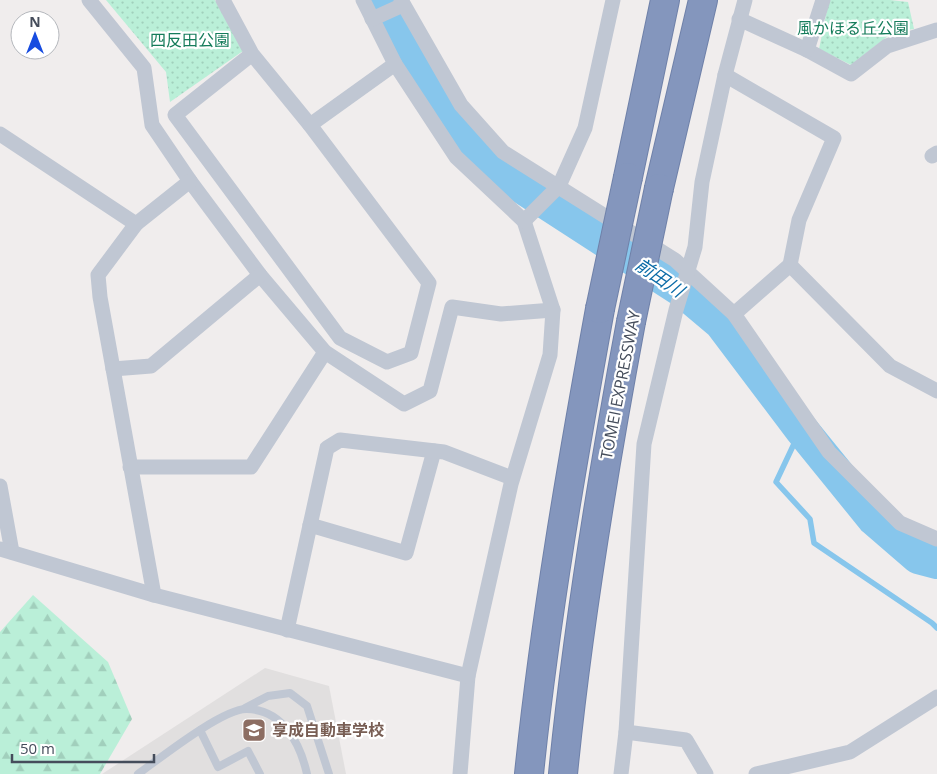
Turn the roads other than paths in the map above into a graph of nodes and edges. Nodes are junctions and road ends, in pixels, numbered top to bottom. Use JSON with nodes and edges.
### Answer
{"nodes":[{"id":1,"x":89,"y":0,"type":"edge"},
{"id":2,"x":223,"y":0,"type":"edge"},
{"id":3,"x":363,"y":0,"type":"edge"},
{"id":4,"x":613,"y":0,"type":"edge"},
{"id":5,"x":666,"y":0,"type":"edge"},
{"id":6,"x":703,"y":0,"type":"edge"},
{"id":7,"x":745,"y":0,"type":"edge"},
{"id":8,"x":823,"y":0,"type":"edge"},
{"id":9,"x":402,"y":2,"type":"edge"},
{"id":10,"x":739,"y":18,"type":"junction"},
{"id":11,"x":372,"y":19,"type":"junction"},
{"id":12,"x":937,"y":30,"type":"edge"},
{"id":13,"x":807,"y":50,"type":"junction"},
{"id":14,"x":252,"y":54,"type":"junction"},
{"id":15,"x":395,"y":64,"type":"junction"},
{"id":16,"x":725,"y":75,"type":"junction"},
{"id":17,"x":310,"y":125,"type":"junction"},
{"id":18,"x":1,"y":136,"type":"edge"},
{"id":19,"x":190,"y":181,"type":"junction"},
{"id":20,"x":559,"y":186,"type":"junction"},
{"id":21,"x":524,"y":221,"type":"junction"},
{"id":22,"x":136,"y":224,"type":"junction"},
{"id":23,"x":790,"y":265,"type":"junction"},
{"id":24,"x":260,"y":274,"type":"junction"},
{"id":25,"x":688,"y":274,"type":"junction"},
{"id":26,"x":553,"y":310,"type":"junction"},
{"id":27,"x":734,"y":314,"type":"junction"},
{"id":28,"x":325,"y":352,"type":"junction"},
{"id":29,"x":113,"y":369,"type":"junction"},
{"id":30,"x":937,"y":391,"type":"edge"},
{"id":31,"x":434,"y":451,"type":"junction"},
{"id":32,"x":130,"y":466,"type":"junction"},
{"id":33,"x":512,"y":478,"type":"junction"},
{"id":34,"x":0,"y":486,"type":"edge"},
{"id":35,"x":310,"y":526,"type":"junction"},
{"id":36,"x":937,"y":539,"type":"edge"},
{"id":37,"x":6,"y":550,"type":"edge"},
{"id":38,"x":154,"y":596,"type":"junction"},
{"id":39,"x":287,"y":630,"type":"junction"},
{"id":40,"x":468,"y":676,"type":"junction"},
{"id":41,"x":937,"y":697,"type":"edge"},
{"id":42,"x":245,"y":708,"type":"junction"},
{"id":43,"x":200,"y":730,"type":"junction"},
{"id":44,"x":626,"y":732,"type":"junction"},
{"id":45,"x":149,"y":771,"type":"edge"},
{"id":46,"x":138,"y":774,"type":"edge"},
{"id":47,"x":260,"y":774,"type":"edge"},
{"id":48,"x":307,"y":774,"type":"edge"},
{"id":49,"x":329,"y":774,"type":"edge"},
{"id":50,"x":460,"y":774,"type":"edge"},
{"id":51,"x":529,"y":774,"type":"edge"},
{"id":52,"x":563,"y":774,"type":"edge"},
{"id":53,"x":622,"y":774,"type":"edge"},
{"id":54,"x":706,"y":774,"type":"edge"},
{"id":55,"x":756,"y":774,"type":"edge"}],
"edges":[{"from":1,"to":19,"type":"street"},
{"from":2,"to":14,"type":"street"},
{"from":3,"to":11,"type":"street"},
{"from":4,"to":20,"type":"street"},
{"from":5,"to":51,"type":"highway","name":"TOMEI EXPRESSWAY","bridge":true},
{"from":6,"to":52,"type":"highway","name":"TOMEI EXPRESSWAY","bridge":true},
{"from":7,"to":10,"type":"street"},
{"from":8,"to":13,"type":"street"},
{"from":9,"to":11,"type":"street"},
{"from":9,"to":20,"type":"street"},
{"from":10,"to":13,"type":"street"},
{"from":10,"to":16,"type":"street"},
{"from":11,"to":15,"type":"street"},
{"from":12,"to":13,"type":"street"},
{"from":14,"to":17,"type":"street"},
{"from":14,"to":17,"type":"street"},
{"from":15,"to":17,"type":"street"},
{"from":15,"to":21,"type":"street"},
{"from":16,"to":23,"type":"street"},
{"from":16,"to":25,"type":"street"},
{"from":18,"to":22,"type":"street"},
{"from":19,"to":22,"type":"street"},
{"from":19,"to":24,"type":"street"},
{"from":20,"to":21,"type":"street"},
{"from":20,"to":25,"type":"street"},
{"from":21,"to":26,"type":"street"},
{"from":22,"to":29,"type":"street"},
{"from":23,"to":27,"type":"street"},
{"from":23,"to":30,"type":"street"},
{"from":24,"to":28,"type":"street"},
{"from":24,"to":29,"type":"street"},
{"from":25,"to":27,"type":"street"},
{"from":25,"to":44,"type":"street"},
{"from":26,"to":28,"type":"street"},
{"from":26,"to":33,"type":"street"},
{"from":27,"to":36,"type":"street"},
{"from":28,"to":32,"type":"street"},
{"from":29,"to":32,"type":"street"},
{"from":31,"to":33,"type":"street"},
{"from":31,"to":35,"type":"street"},
{"from":31,"to":35,"type":"street"},
{"from":32,"to":38,"type":"street"},
{"from":33,"to":40,"type":"street"},
{"from":34,"to":37,"type":"street"},
{"from":35,"to":39,"type":"street"},
{"from":37,"to":38,"type":"street"},
{"from":38,"to":39,"type":"street"},
{"from":39,"to":40,"type":"street"},
{"from":40,"to":50,"type":"street"},
{"from":41,"to":55,"type":"street"},
{"from":42,"to":43,"type":"lane"},
{"from":42,"to":48,"type":"lane"},
{"from":42,"to":49,"type":"lane"},
{"from":43,"to":45,"type":"lane"},
{"from":43,"to":47,"type":"lane"},
{"from":44,"to":53,"type":"street"},
{"from":44,"to":54,"type":"street"},
{"from":45,"to":46,"type":"lane"}]}
